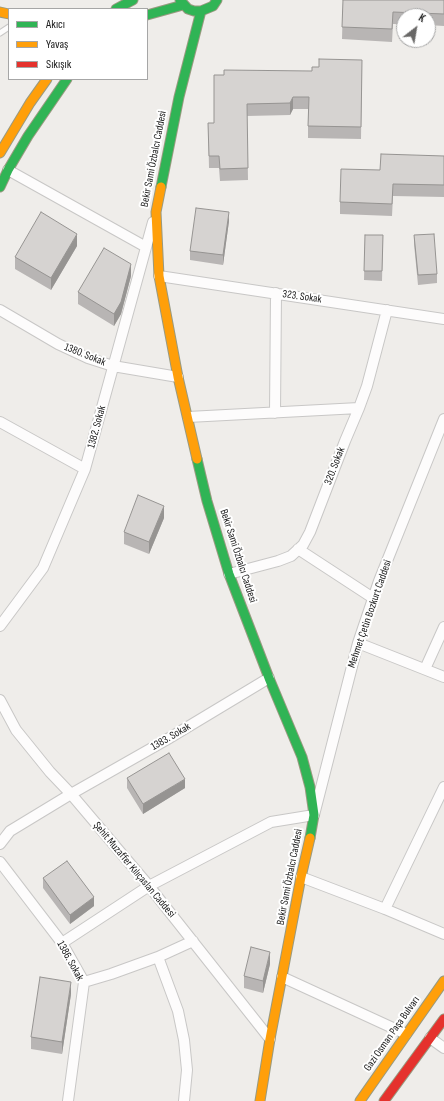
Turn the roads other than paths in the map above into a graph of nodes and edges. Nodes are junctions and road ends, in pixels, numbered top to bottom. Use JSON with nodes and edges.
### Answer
{"nodes":[{"id":1,"x":133,"y":0,"type":"edge"},
{"id":2,"x":217,"y":0,"type":"edge"},
{"id":3,"x":181,"y":2,"type":"edge"},
{"id":4,"x":118,"y":8,"type":"edge"},
{"id":5,"x":201,"y":12,"type":"junction"},
{"id":6,"x":148,"y":16,"type":"edge"},
{"id":7,"x":46,"y":80,"type":"edge"},
{"id":8,"x":66,"y":80,"type":"edge"},
{"id":9,"x":0,"y":153,"type":"edge"},
{"id":10,"x":8,"y":170,"type":"junction"},
{"id":11,"x":0,"y":187,"type":"edge"},
{"id":12,"x":156,"y":212,"type":"junction"},
{"id":13,"x":146,"y":247,"type":"junction"},
{"id":14,"x":159,"y":276,"type":"junction"},
{"id":15,"x":276,"y":293,"type":"junction"},
{"id":16,"x":0,"y":310,"type":"edge"},
{"id":17,"x":387,"y":310,"type":"junction"},
{"id":18,"x":444,"y":319,"type":"edge"},
{"id":19,"x":113,"y":366,"type":"junction"},
{"id":20,"x":178,"y":377,"type":"junction"},
{"id":21,"x":359,"y":408,"type":"junction"},
{"id":22,"x":275,"y":414,"type":"junction"},
{"id":23,"x":188,"y":417,"type":"junction"},
{"id":24,"x":444,"y":419,"type":"edge"},
{"id":25,"x":0,"y":422,"type":"edge"},
{"id":26,"x":85,"y":469,"type":"junction"},
{"id":27,"x":298,"y":549,"type":"junction"},
{"id":28,"x":229,"y":574,"type":"junction"},
{"id":29,"x":373,"y":598,"type":"junction"},
{"id":30,"x":0,"y":626,"type":"edge"},
{"id":31,"x":444,"y":627,"type":"edge"},
{"id":32,"x":358,"y":643,"type":"junction"},
{"id":33,"x":425,"y":669,"type":"junction"},
{"id":34,"x":269,"y":678,"type":"junction"},
{"id":35,"x":444,"y":678,"type":"edge"},
{"id":36,"x":0,"y":700,"type":"edge"},
{"id":37,"x":444,"y":787,"type":"edge"},
{"id":38,"x":71,"y":794,"type":"junction"},
{"id":39,"x":314,"y":815,"type":"junction"},
{"id":40,"x":0,"y":844,"type":"edge"},
{"id":41,"x":0,"y":862,"type":"edge"},
{"id":42,"x":301,"y":877,"type":"junction"},
{"id":43,"x":149,"y":886,"type":"junction"},
{"id":44,"x":385,"y":909,"type":"junction"},
{"id":45,"x":444,"y":934,"type":"edge"},
{"id":46,"x":193,"y":941,"type":"junction"},
{"id":47,"x":62,"y":943,"type":"junction"},
{"id":48,"x":158,"y":957,"type":"junction"},
{"id":49,"x":282,"y":977,"type":"junction"},
{"id":50,"x":444,"y":981,"type":"edge"},
{"id":51,"x":84,"y":982,"type":"junction"},
{"id":52,"x":444,"y":1019,"type":"edge"},
{"id":53,"x":406,"y":1034,"type":"junction"},
{"id":54,"x":430,"y":1038,"type":"junction"},
{"id":55,"x":270,"y":1039,"type":"junction"},
{"id":56,"x":444,"y":1048,"type":"edge"},
{"id":57,"x":68,"y":1101,"type":"edge"},
{"id":58,"x":184,"y":1101,"type":"edge"},
{"id":59,"x":260,"y":1101,"type":"edge"},
{"id":60,"x":360,"y":1101,"type":"edge"},
{"id":61,"x":384,"y":1101,"type":"edge"}],
"edges":[{"from":1,"to":4,"type":"street"},
{"from":2,"to":5,"type":"street"},
{"from":3,"to":5,"type":"street"},
{"from":3,"to":6,"type":"street"},
{"from":5,"to":12,"type":"street","name":"Bekir Sami Özbalcı Caddesi"},
{"from":7,"to":9,"type":"street"},
{"from":8,"to":10,"type":"street"},
{"from":10,"to":11,"type":"street"},
{"from":10,"to":13,"type":"street"},
{"from":12,"to":13,"type":"street","name":"1382. Sokak"},
{"from":12,"to":14,"type":"street","name":"Bekir Sami Özbalcı Caddesi"},
{"from":13,"to":19,"type":"street","name":"1382. Sokak"},
{"from":14,"to":15,"type":"street","name":"323. Sokak"},
{"from":14,"to":20,"type":"street","name":"Bekir Sami Özbalcı Caddesi"},
{"from":15,"to":17,"type":"street","name":"323. Sokak"},
{"from":15,"to":22,"type":"street"},
{"from":16,"to":19,"type":"street","name":"1380. Sokak"},
{"from":17,"to":18,"type":"street","name":"323. Sokak"},
{"from":17,"to":21,"type":"street","name":"320. Sokak"},
{"from":19,"to":20,"type":"street","name":"1380. Sokak"},
{"from":19,"to":26,"type":"street","name":"1382. Sokak"},
{"from":20,"to":23,"type":"street","name":"Bekir Sami Özbalcı Caddesi"},
{"from":21,"to":22,"type":"street"},
{"from":21,"to":27,"type":"street","name":"320. Sokak"},
{"from":22,"to":23,"type":"street"},
{"from":23,"to":28,"type":"street","name":"Bekir Sami Özbalcı Caddesi"},
{"from":24,"to":29,"type":"street","name":"Mehmet Çetin Bozkurt Caddesi"},
{"from":25,"to":26,"type":"street"},
{"from":26,"to":30,"type":"street","name":"1382. Sokak"},
{"from":27,"to":28,"type":"street","name":"320. Sokak"},
{"from":27,"to":29,"type":"street"},
{"from":28,"to":34,"type":"street","name":"Bekir Sami Özbalcı Caddesi"},
{"from":29,"to":32,"type":"street","name":"Mehmet Çetin Bozkurt Caddesi"},
{"from":31,"to":33,"type":"street"},
{"from":32,"to":33,"type":"street"},
{"from":32,"to":39,"type":"street","name":"Mehmet Çetin Bozkurt Caddesi"},
{"from":33,"to":35,"type":"street"},
{"from":34,"to":38,"type":"street","name":"1383. Sokak"},
{"from":34,"to":39,"type":"street","name":"Bekir Sami Özbalcı Caddesi"},
{"from":36,"to":38,"type":"street","name":"Şehit Muzaffer Kılıçaslan Caddesi"},
{"from":37,"to":44,"type":"street"},
{"from":38,"to":40,"type":"street","name":"1383. Sokak"},
{"from":38,"to":43,"type":"street","name":"Şehit Muzaffer Kılıçaslan Caddesi"},
{"from":39,"to":42,"type":"street","name":"Bekir Sami Özbalcı Caddesi"},
{"from":39,"to":43,"type":"street"},
{"from":41,"to":47,"type":"street","name":"1386. Sokak"},
{"from":42,"to":44,"type":"street"},
{"from":42,"to":49,"type":"street","name":"Bekir Sami Özbalcı Caddesi"},
{"from":43,"to":46,"type":"street","name":"Şehit Muzaffer Kılıçaslan Caddesi"},
{"from":43,"to":47,"type":"street"},
{"from":44,"to":45,"type":"street"},
{"from":46,"to":48,"type":"street"},
{"from":46,"to":55,"type":"street","name":"Şehit Muzaffer Kılıçaslan Caddesi"},
{"from":47,"to":51,"type":"street","name":"1386. Sokak"},
{"from":48,"to":51,"type":"street"},
{"from":48,"to":58,"type":"street"},
{"from":49,"to":53,"type":"street"},
{"from":49,"to":55,"type":"street","name":"Bekir Sami Özbalcı Caddesi"},
{"from":50,"to":53,"type":"street","name":"Gazi Osman Paşa Bulvarı"},
{"from":51,"to":57,"type":"street","name":"1386. Sokak"},
{"from":52,"to":54,"type":"street"},
{"from":53,"to":60,"type":"street","name":"Gazi Osman Paşa Bulvarı"},
{"from":54,"to":56,"type":"street"},
{"from":54,"to":61,"type":"street"},
{"from":55,"to":59,"type":"street","name":"Bekir Sami Özbalcı Caddesi"}]}
